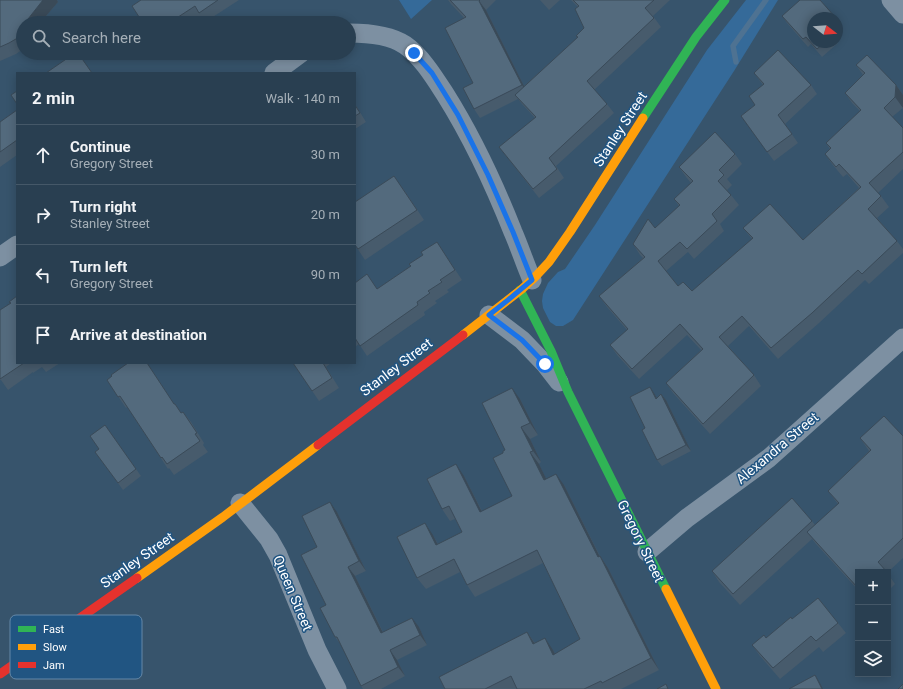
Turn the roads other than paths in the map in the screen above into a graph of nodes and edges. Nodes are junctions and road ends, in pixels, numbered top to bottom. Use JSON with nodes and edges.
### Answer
{"nodes":[{"id":1,"x":725,"y":0,"type":"edge"},
{"id":2,"x":891,"y":0,"type":"edge"},
{"id":3,"x":903,"y":14,"type":"edge"},
{"id":4,"x":356,"y":33,"type":"edge"},
{"id":5,"x":292,"y":60,"type":"edge"},
{"id":6,"x":275,"y":72,"type":"edge"},
{"id":7,"x":16,"y":246,"type":"edge"},
{"id":8,"x":0,"y":257,"type":"edge"},
{"id":9,"x":526,"y":285,"type":"junction"},
{"id":10,"x":489,"y":315,"type":"junction"},
{"id":11,"x":903,"y":338,"type":"edge"},
{"id":12,"x":568,"y":392,"type":"junction"},
{"id":13,"x":240,"y":503,"type":"junction"},
{"id":14,"x":647,"y":552,"type":"junction"},
{"id":15,"x":84,"y":615,"type":"edge"},
{"id":16,"x":10,"y":667,"type":"edge"},
{"id":17,"x":0,"y":674,"type":"edge"},
{"id":18,"x":337,"y":689,"type":"edge"},
{"id":19,"x":716,"y":689,"type":"edge"}],
"edges":[{"from":1,"to":9,"type":"main road","name":"Stanley Street"},
{"from":2,"to":3,"type":"street"},
{"from":4,"to":9,"type":"street","name":"Gregory Street"},
{"from":5,"to":6,"type":"street"},
{"from":7,"to":8,"type":"street"},
{"from":9,"to":10,"type":"main road","name":"Stanley Street"},
{"from":9,"to":12,"type":"main road","name":"Gregory Street"},
{"from":10,"to":12,"type":"street","name":"Gregory Street"},
{"from":10,"to":13,"type":"main road","name":"Stanley Street"},
{"from":11,"to":14,"type":"street","name":"Alexandra Street"},
{"from":12,"to":14,"type":"main road","name":"Gregory Street"},
{"from":13,"to":15,"type":"main road","name":"Stanley Street"},
{"from":13,"to":18,"type":"street","name":"Queen Street"},
{"from":14,"to":19,"type":"main road","name":"Gregory Street"},
{"from":16,"to":17,"type":"main road","name":"Stanley Street"}]}
